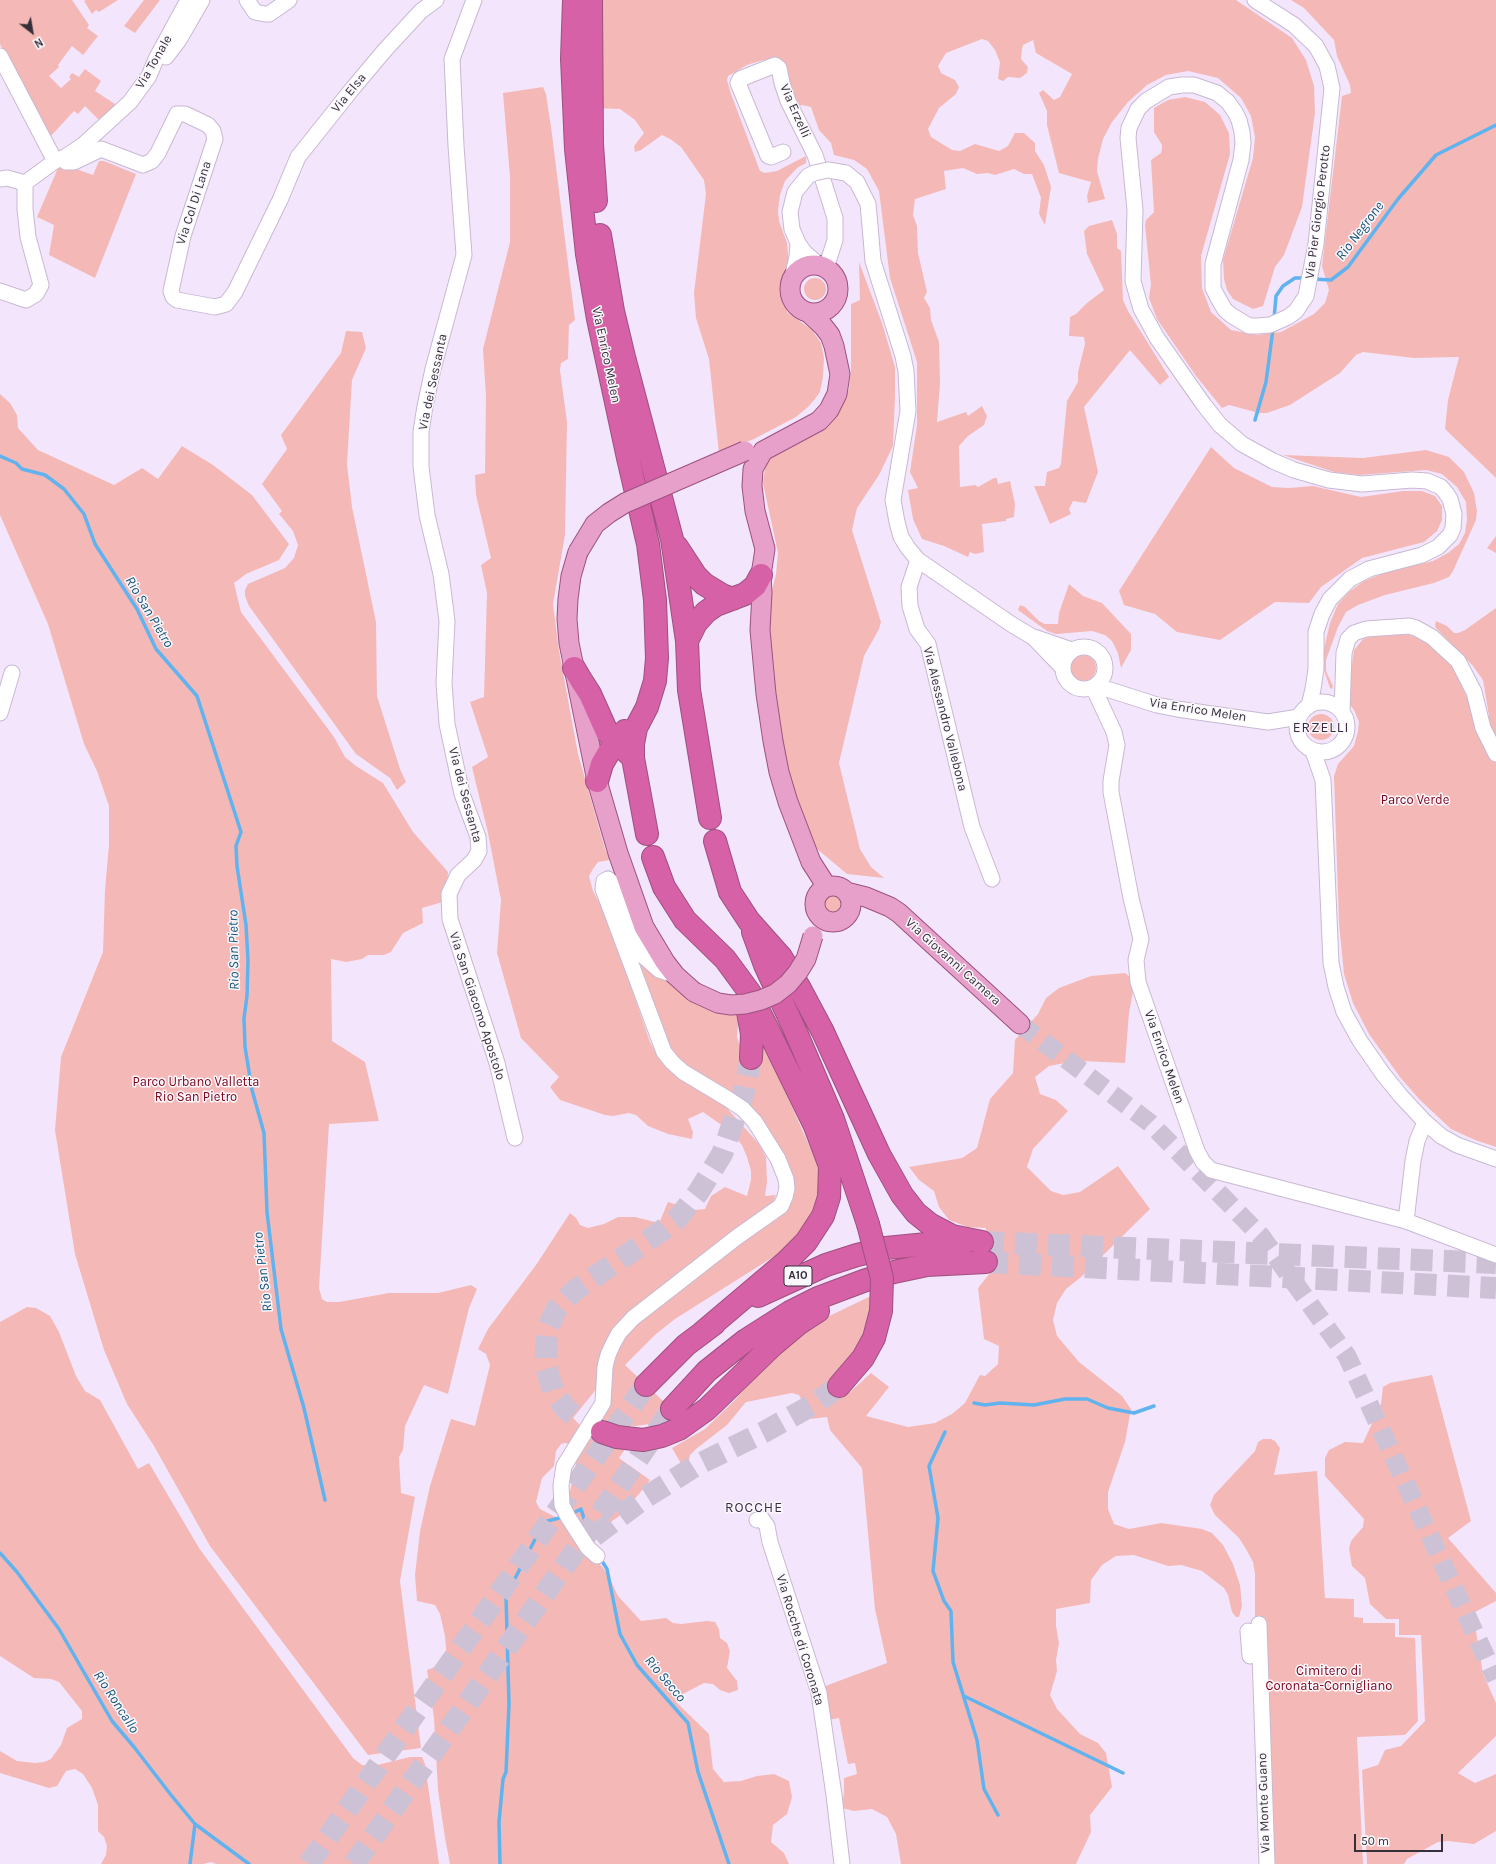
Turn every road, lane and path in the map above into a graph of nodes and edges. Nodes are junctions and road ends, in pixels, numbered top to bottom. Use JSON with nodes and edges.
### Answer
{"nodes":[{"id":1,"x":188,"y":0,"type":"edge"},
{"id":2,"x":202,"y":0,"type":"edge"},
{"id":3,"x":247,"y":0,"type":"edge"},
{"id":4,"x":289,"y":0,"type":"edge"},
{"id":5,"x":436,"y":0,"type":"edge"},
{"id":6,"x":474,"y":0,"type":"edge"},
{"id":7,"x":574,"y":0,"type":"edge"},
{"id":8,"x":591,"y":0,"type":"edge"},
{"id":9,"x":1255,"y":0,"type":"edge"},
{"id":10,"x":0,"y":56,"type":"edge"},
{"id":11,"x":149,"y":76,"type":"junction"},
{"id":12,"x":783,"y":152,"type":"dead end"},
{"id":13,"x":58,"y":160,"type":"junction"},
{"id":14,"x":1,"y":178,"type":"edge"},
{"id":15,"x":25,"y":183,"type":"junction"},
{"id":16,"x":280,"y":200,"type":"joint"},
{"id":17,"x":798,"y":243,"type":"junction"},
{"id":18,"x":823,"y":267,"type":"junction"},
{"id":19,"x":792,"y":278,"type":"junction"},
{"id":20,"x":0,"y":291,"type":"edge"},
{"id":21,"x":831,"y":306,"type":"junction"},
{"id":22,"x":809,"y":313,"type":"junction"},
{"id":23,"x":830,"y":335,"type":"junction"},
{"id":24,"x":772,"y":444,"type":"junction"},
{"id":25,"x":672,"y":539,"type":"junction"},
{"id":26,"x":918,"y":560,"type":"junction"},
{"id":27,"x":761,"y":575,"type":"junction"},
{"id":28,"x":733,"y":599,"type":"junction"},
{"id":29,"x":1032,"y":636,"type":"junction"},
{"id":30,"x":687,"y":641,"type":"junction"},
{"id":31,"x":1072,"y":650,"type":"junction"},
{"id":32,"x":1062,"y":667,"type":"junction"},
{"id":33,"x":574,"y":668,"type":"junction"},
{"id":34,"x":1316,"y":669,"type":"junction"},
{"id":35,"x":1105,"y":671,"type":"junction"},
{"id":36,"x":12,"y":673,"type":"dead end"},
{"id":37,"x":1093,"y":687,"type":"junction"},
{"id":38,"x":1129,"y":696,"type":"junction"},
{"id":39,"x":1328,"y":703,"type":"junction"},
{"id":40,"x":647,"y":707,"type":"junction"},
{"id":41,"x":1304,"y":711,"type":"junction"},
{"id":42,"x":1342,"y":712,"type":"junction"},
{"id":43,"x":0,"y":713,"type":"edge"},
{"id":44,"x":1268,"y":722,"type":"junction"},
{"id":45,"x":1299,"y":736,"type":"junction"},
{"id":46,"x":615,"y":742,"type":"junction"},
{"id":47,"x":1336,"y":747,"type":"junction"},
{"id":48,"x":1313,"y":751,"type":"junction"},
{"id":49,"x":1496,"y":754,"type":"edge"},
{"id":50,"x":633,"y":758,"type":"junction"},
{"id":51,"x":1323,"y":780,"type":"junction"},
{"id":52,"x":597,"y":781,"type":"junction"},
{"id":53,"x":710,"y":818,"type":"dead end"},
{"id":54,"x":647,"y":834,"type":"dead end"},
{"id":55,"x":715,"y":841,"type":"dead end"},
{"id":56,"x":653,"y":857,"type":"dead end"},
{"id":57,"x":458,"y":875,"type":"joint"},
{"id":58,"x":992,"y":879,"type":"dead end"},
{"id":59,"x":826,"y":887,"type":"junction"},
{"id":60,"x":848,"y":899,"type":"junction"},
{"id":61,"x":749,"y":921,"type":"junction"},
{"id":62,"x":825,"y":921,"type":"junction"},
{"id":63,"x":675,"y":975,"type":"junction"},
{"id":64,"x":739,"y":977,"type":"junction"},
{"id":65,"x":1020,"y":1024,"type":"tunnel mouth"},
{"id":66,"x":751,"y":1058,"type":"tunnel mouth"},
{"id":67,"x":1425,"y":1122,"type":"junction"},
{"id":68,"x":515,"y":1138,"type":"dead end"},
{"id":69,"x":1496,"y":1158,"type":"edge"},
{"id":70,"x":1406,"y":1221,"type":"junction"},
{"id":71,"x":984,"y":1252,"type":"junction"},
{"id":72,"x":1496,"y":1255,"type":"edge"},
{"id":73,"x":866,"y":1280,"type":"junction"},
{"id":74,"x":702,"y":1332,"type":"junction"},
{"id":75,"x":646,"y":1385,"type":"tunnel mouth"},
{"id":76,"x":839,"y":1386,"type":"tunnel mouth"},
{"id":77,"x":672,"y":1409,"type":"tunnel mouth"},
{"id":78,"x":602,"y":1432,"type":"tunnel mouth"},
{"id":79,"x":757,"y":1520,"type":"dead end"},
{"id":80,"x":597,"y":1556,"type":"dead end"},
{"id":81,"x":1254,"y":1627,"type":"dead end"},
{"id":82,"x":842,"y":1864,"type":"edge"},
{"id":83,"x":1267,"y":1864,"type":"edge"}],
"edges":[{"from":1,"to":11,"type":"street","name":"Via Tonale"},
{"from":2,"to":11,"type":"street"},
{"from":3,"to":4,"type":"street"},
{"from":5,"to":16,"type":"street","name":"Via Elsa"},
{"from":6,"to":57,"type":"street","name":"Via dei Sessanta"},
{"from":7,"to":40,"type":"highway","name":"Via Enrico Melen"},
{"from":8,"to":25,"type":"highway","name":"Via Enrico Melen"},
{"from":9,"to":34,"type":"street","name":"Via Pier Giorgio Perotto"},
{"from":10,"to":13,"type":"street"},
{"from":11,"to":13,"type":"street","name":"Via Tonale"},
{"from":12,"to":18,"type":"street","name":"Via Erzelli"},
{"from":13,"to":15,"type":"street","name":"Via Tonale"},
{"from":13,"to":16,"type":"street","name":"Via Col Di Lana"},
{"from":14,"to":15,"type":"street"},
{"from":15,"to":20,"type":"street"},
{"from":17,"to":18,"type":"street"},
{"from":17,"to":19,"type":"street"},
{"from":17,"to":26,"type":"street","bridge":true},
{"from":18,"to":19,"type":"main road"},
{"from":18,"to":21,"type":"main road"},
{"from":19,"to":22,"type":"main road"},
{"from":21,"to":22,"type":"main road"},
{"from":21,"to":23,"type":"main road"},
{"from":22,"to":23,"type":"main road"},
{"from":23,"to":24,"type":"main road"},
{"from":24,"to":27,"type":"main road"},
{"from":24,"to":33,"type":"main road","bridge":true},
{"from":25,"to":28,"type":"highway"},
{"from":25,"to":30,"type":"highway"},
{"from":26,"to":29,"type":"street"},
{"from":26,"to":58,"type":"street","name":"Via Alessandro Vallebona"},
{"from":27,"to":28,"type":"highway"},
{"from":27,"to":59,"type":"main road"},
{"from":28,"to":30,"type":"highway"},
{"from":29,"to":31,"type":"street"},
{"from":29,"to":32,"type":"street"},
{"from":30,"to":53,"type":"highway"},
{"from":31,"to":32,"type":"street"},
{"from":31,"to":35,"type":"street"},
{"from":32,"to":37,"type":"street"},
{"from":33,"to":46,"type":"highway"},
{"from":33,"to":52,"type":"main road"},
{"from":34,"to":39,"type":"street","name":"Via Pier Giorgio Perotto"},
{"from":34,"to":41,"type":"street","name":"Via Pier Giorgio Perotto"},
{"from":35,"to":37,"type":"street"},
{"from":35,"to":38,"type":"street","name":"Via Enrico Melen"},
{"from":36,"to":43,"type":"street"},
{"from":37,"to":38,"type":"street","name":"Via Enrico Melen"},
{"from":37,"to":70,"type":"street","name":"Via Enrico Melen"},
{"from":38,"to":44,"type":"street","name":"Via Enrico Melen"},
{"from":39,"to":41,"type":"street"},
{"from":39,"to":42,"type":"street"},
{"from":40,"to":46,"type":"highway"},
{"from":40,"to":50,"type":"highway"},
{"from":41,"to":44,"type":"street","name":"Via Enrico Melen"},
{"from":41,"to":45,"type":"street"},
{"from":42,"to":47,"type":"street"},
{"from":42,"to":49,"type":"street"},
{"from":44,"to":45,"type":"street","name":"Via Enrico Melen"},
{"from":45,"to":48,"type":"street"},
{"from":46,"to":50,"type":"highway"},
{"from":46,"to":52,"type":"highway"},
{"from":47,"to":48,"type":"street"},
{"from":47,"to":51,"type":"street"},
{"from":48,"to":51,"type":"street"},
{"from":50,"to":54,"type":"highway"},
{"from":51,"to":67,"type":"street"},
{"from":52,"to":63,"type":"main road"},
{"from":55,"to":61,"type":"highway"},
{"from":56,"to":64,"type":"highway"},
{"from":57,"to":68,"type":"street","name":"Via San Giacomo Apostolo"},
{"from":59,"to":60,"type":"main road"},
{"from":59,"to":62,"type":"main road"},
{"from":60,"to":62,"type":"main road"},
{"from":60,"to":65,"type":"main road","name":"Via Giovanni Camera"},
{"from":61,"to":71,"type":"highway"},
{"from":61,"to":76,"type":"highway","bridge":true},
{"from":62,"to":63,"type":"main road","bridge":true},
{"from":63,"to":80,"type":"street"},
{"from":64,"to":66,"type":"highway"},
{"from":64,"to":74,"type":"highway"},
{"from":67,"to":69,"type":"street"},
{"from":67,"to":70,"type":"street"},
{"from":70,"to":72,"type":"street","name":"Via Enrico Melen"},
{"from":71,"to":73,"type":"highway","number":"A10"},
{"from":71,"to":74,"type":"highway","number":"A10"},
{"from":73,"to":77,"type":"highway","number":"A10"},
{"from":73,"to":78,"type":"highway"},
{"from":74,"to":75,"type":"highway","number":"A10"},
{"from":79,"to":82,"type":"street","name":"Via Rocche di Coronata"},
{"from":81,"to":83,"type":"street","name":"Via Monte Guano"}]}
